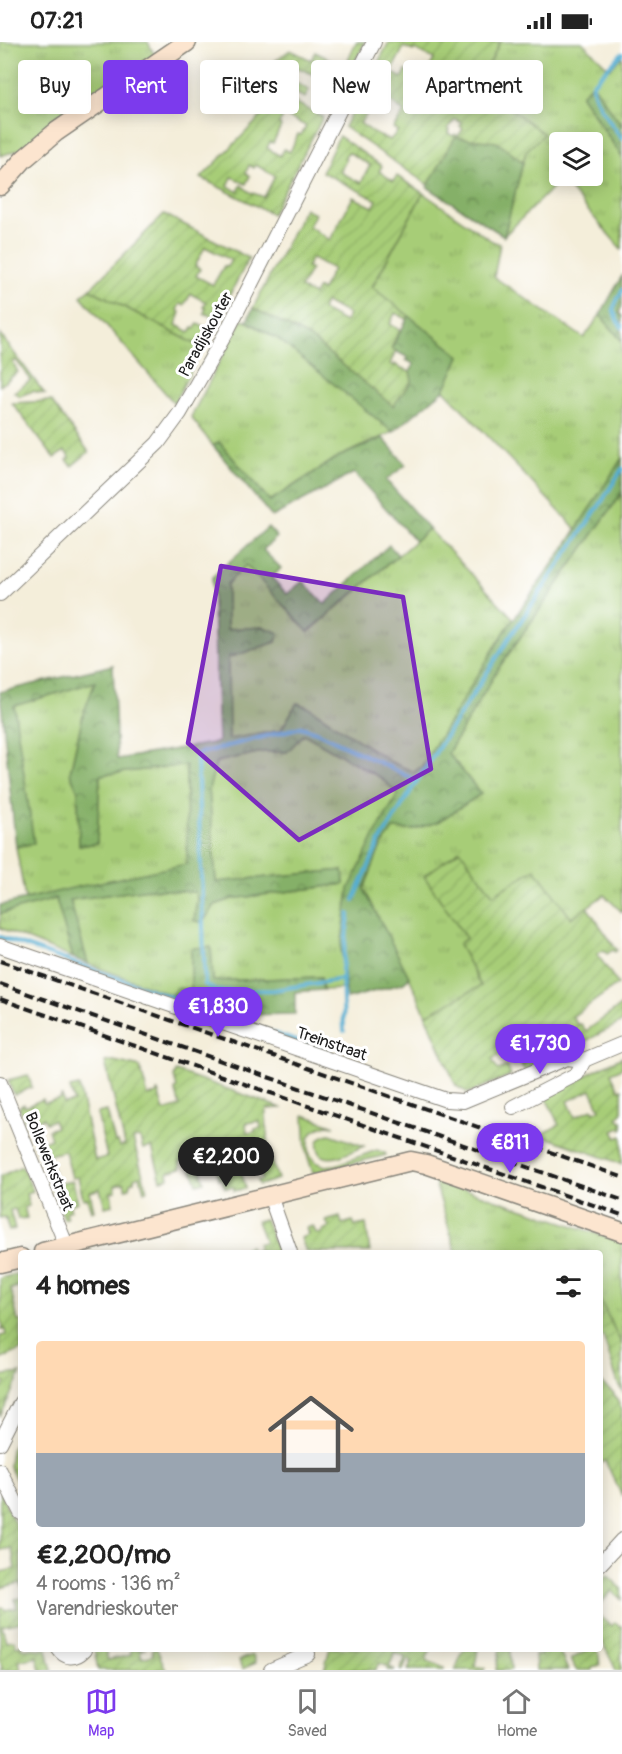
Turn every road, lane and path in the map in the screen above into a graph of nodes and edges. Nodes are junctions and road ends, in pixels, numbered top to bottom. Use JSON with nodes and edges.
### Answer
{"nodes":[{"id":1,"x":187,"y":42,"type":"edge"},
{"id":2,"x":374,"y":42,"type":"edge"},
{"id":3,"x":0,"y":186,"type":"edge"},
{"id":4,"x":0,"y":594,"type":"edge"},
{"id":5,"x":0,"y":946,"type":"edge"},
{"id":6,"x":622,"y":1044,"type":"edge"},
{"id":7,"x":584,"y":1060,"type":"junction"},
{"id":8,"x":0,"y":1083,"type":"edge"},
{"id":9,"x":513,"y":1107,"type":"dead end"},
{"id":10,"x":270,"y":1196,"type":"junction"},
{"id":11,"x":622,"y":1232,"type":"edge"},
{"id":12,"x":68,"y":1250,"type":"edge"},
{"id":13,"x":289,"y":1250,"type":"edge"},
{"id":14,"x":18,"y":1259,"type":"edge"},
{"id":15,"x":0,"y":1263,"type":"edge"},
{"id":16,"x":18,"y":1408,"type":"edge"},
{"id":17,"x":0,"y":1443,"type":"edge"},
{"id":18,"x":0,"y":1471,"type":"edge"},
{"id":19,"x":18,"y":1507,"type":"edge"},
{"id":20,"x":622,"y":1540,"type":"edge"},
{"id":21,"x":603,"y":1561,"type":"edge"},
{"id":22,"x":61,"y":1652,"type":"edge"},
{"id":23,"x":82,"y":1652,"type":"edge"},
{"id":24,"x":308,"y":1652,"type":"edge"},
{"id":25,"x":310,"y":1652,"type":"edge"},
{"id":26,"x":271,"y":1670,"type":"edge"},
{"id":27,"x":309,"y":1670,"type":"edge"}],
"edges":[{"from":1,"to":3,"type":"street"},
{"from":2,"to":4,"type":"street","name":"Paradijskouter"},
{"from":5,"to":7,"type":"street","name":"Treinstraat"},
{"from":6,"to":7,"type":"street","name":"Treinstraat"},
{"from":7,"to":9,"type":"street","name":"Treinstraat"},
{"from":8,"to":12,"type":"street","name":"Bollewerkstraat"},
{"from":10,"to":11,"type":"street"},
{"from":10,"to":12,"type":"street"},
{"from":10,"to":13,"type":"street"},
{"from":14,"to":15,"type":"street"},
{"from":16,"to":17,"type":"street"},
{"from":18,"to":19,"type":"street"},
{"from":20,"to":21,"type":"street"},
{"from":22,"to":23,"type":"street"},
{"from":24,"to":26,"type":"street"},
{"from":25,"to":27,"type":"street"}]}
